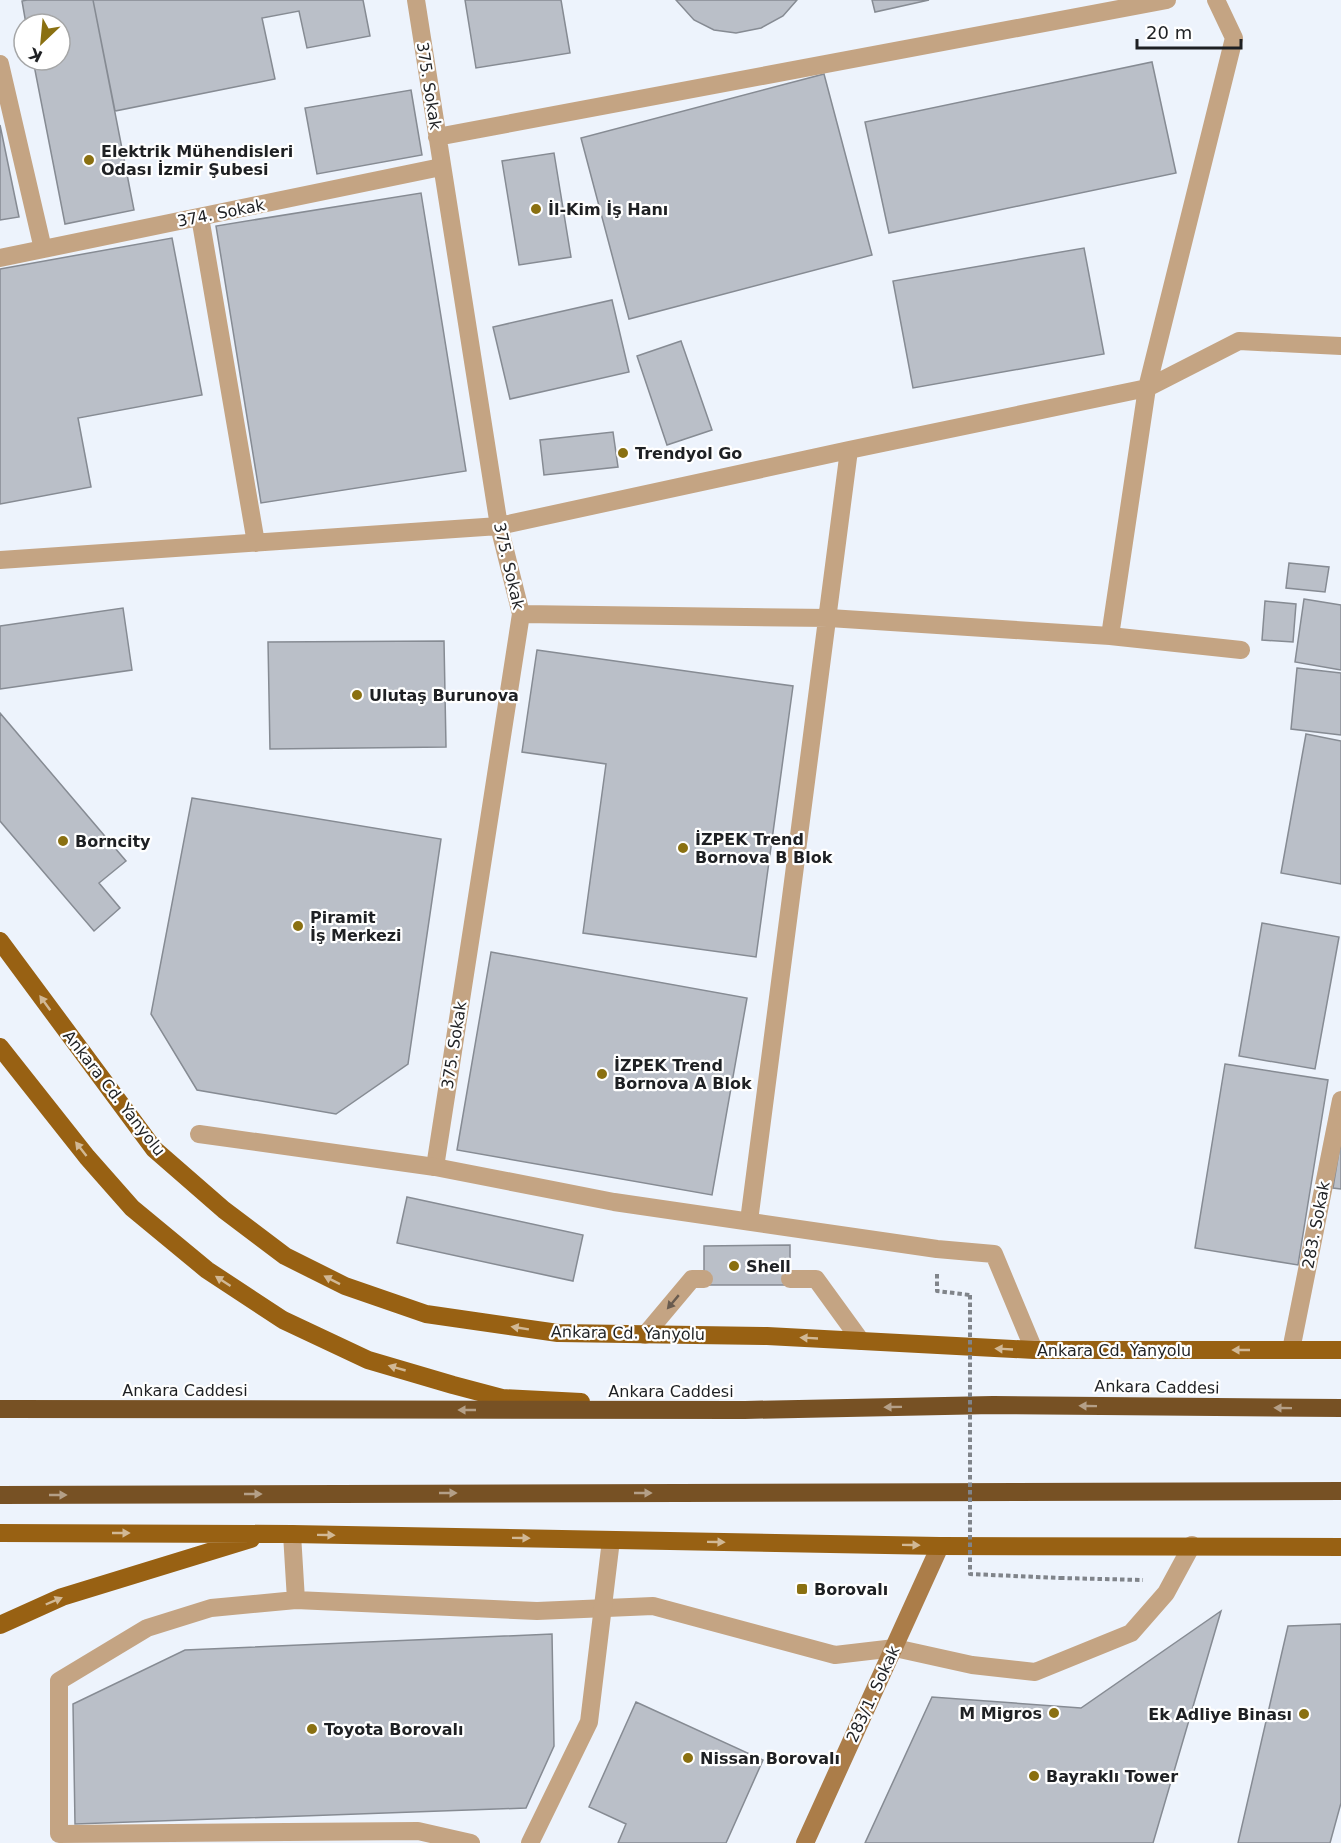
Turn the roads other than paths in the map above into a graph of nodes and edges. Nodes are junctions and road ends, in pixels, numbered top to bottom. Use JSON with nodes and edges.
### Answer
{"nodes":[{"id":1,"x":416,"y":0,"type":"edge"},
{"id":2,"x":1167,"y":0,"type":"edge"},
{"id":3,"x":1216,"y":0,"type":"edge"},
{"id":4,"x":0,"y":64,"type":"edge"},
{"id":5,"x":437,"y":137,"type":"junction"},
{"id":6,"x":441,"y":167,"type":"junction"},
{"id":7,"x":200,"y":217,"type":"junction"},
{"id":8,"x":43,"y":249,"type":"junction"},
{"id":9,"x":0,"y":258,"type":"edge"},
{"id":10,"x":1341,"y":346,"type":"edge"},
{"id":11,"x":1147,"y":387,"type":"junction"},
{"id":12,"x":849,"y":450,"type":"junction"},
{"id":13,"x":499,"y":526,"type":"junction"},
{"id":14,"x":256,"y":543,"type":"junction"},
{"id":15,"x":0,"y":560,"type":"edge"},
{"id":16,"x":521,"y":614,"type":"junction"},
{"id":17,"x":829,"y":618,"type":"junction"},
{"id":18,"x":1110,"y":636,"type":"junction"},
{"id":19,"x":1241,"y":650,"type":"dead end"},
{"id":20,"x":0,"y":941,"type":"edge"},
{"id":21,"x":0,"y":1047,"type":"edge"},
{"id":22,"x":1341,"y":1100,"type":"edge"},
{"id":23,"x":199,"y":1134,"type":"dead end"},
{"id":24,"x":435,"y":1167,"type":"junction"},
{"id":25,"x":749,"y":1221,"type":"junction"},
{"id":26,"x":704,"y":1279,"type":"dead end"},
{"id":27,"x":790,"y":1279,"type":"dead end"},
{"id":28,"x":645,"y":1335,"type":"junction"},
{"id":29,"x":861,"y":1341,"type":"junction"},
{"id":30,"x":1034,"y":1350,"type":"junction"},
{"id":31,"x":1292,"y":1350,"type":"junction"},
{"id":32,"x":1341,"y":1350,"type":"edge"},
{"id":33,"x":1341,"y":1408,"type":"edge"},
{"id":34,"x":0,"y":1409,"type":"edge"},
{"id":35,"x":745,"y":1410,"type":"junction"},
{"id":36,"x":1341,"y":1491,"type":"edge"},
{"id":37,"x":0,"y":1495,"type":"edge"},
{"id":38,"x":0,"y":1533,"type":"edge"},
{"id":39,"x":268,"y":1534,"type":"junction"},
{"id":40,"x":292,"y":1534,"type":"junction"},
{"id":41,"x":611,"y":1540,"type":"junction"},
{"id":42,"x":1192,"y":1545,"type":"junction"},
{"id":43,"x":940,"y":1546,"type":"junction"},
{"id":44,"x":1341,"y":1547,"type":"edge"},
{"id":45,"x":296,"y":1600,"type":"junction"},
{"id":46,"x":603,"y":1610,"type":"junction"},
{"id":47,"x":0,"y":1625,"type":"edge"},
{"id":48,"x":895,"y":1648,"type":"junction"},
{"id":49,"x":471,"y":1843,"type":"edge"},
{"id":50,"x":530,"y":1843,"type":"edge"},
{"id":51,"x":805,"y":1843,"type":"edge"}],
"edges":[{"from":1,"to":5,"type":"street","name":"375. Sokak"},
{"from":2,"to":5,"type":"street"},
{"from":3,"to":11,"type":"street"},
{"from":4,"to":8,"type":"street"},
{"from":5,"to":6,"type":"street","name":"375. Sokak"},
{"from":6,"to":7,"type":"street","name":"374. Sokak"},
{"from":6,"to":13,"type":"street","name":"375. Sokak"},
{"from":7,"to":8,"type":"street","name":"374. Sokak"},
{"from":7,"to":14,"type":"street"},
{"from":8,"to":9,"type":"street","name":"374. Sokak"},
{"from":10,"to":11,"type":"street"},
{"from":11,"to":12,"type":"street"},
{"from":11,"to":18,"type":"street"},
{"from":12,"to":13,"type":"street"},
{"from":12,"to":17,"type":"street"},
{"from":13,"to":14,"type":"street"},
{"from":13,"to":16,"type":"street","name":"375. Sokak"},
{"from":14,"to":15,"type":"street"},
{"from":16,"to":17,"type":"street"},
{"from":16,"to":24,"type":"street","name":"375. Sokak"},
{"from":17,"to":18,"type":"street"},
{"from":17,"to":25,"type":"street"},
{"from":18,"to":19,"type":"street"},
{"from":28,"to":20,"type":"main road","name":"Ankara Cd. Yanyolu","one_way":true},
{"from":35,"to":21,"type":"main road","one_way":true},
{"from":22,"to":31,"type":"street","name":"283. Sokak"},
{"from":23,"to":24,"type":"street"},
{"from":24,"to":25,"type":"street"},
{"from":25,"to":30,"type":"street"},
{"from":26,"to":28,"type":"street","one_way":true},
{"from":27,"to":29,"type":"street"},
{"from":29,"to":28,"type":"main road","name":"Ankara Cd. Yanyolu","one_way":true},
{"from":30,"to":29,"type":"main road","name":"Ankara Cd. Yanyolu","one_way":true},
{"from":31,"to":30,"type":"main road","name":"Ankara Cd. Yanyolu","one_way":true},
{"from":31,"to":32,"type":"main road","name":"Ankara Cd. Yanyolu"},
{"from":33,"to":35,"type":"highway","name":"Ankara Caddesi","one_way":true},
{"from":35,"to":34,"type":"highway","name":"Ankara Caddesi","one_way":true},
{"from":37,"to":36,"type":"highway","one_way":true},
{"from":38,"to":39,"type":"main road","one_way":true},
{"from":39,"to":40,"type":"main road"},
{"from":47,"to":39,"type":"main road","one_way":true},
{"from":40,"to":41,"type":"main road","one_way":true},
{"from":40,"to":45,"type":"street"},
{"from":41,"to":43,"type":"main road","one_way":true},
{"from":41,"to":46,"type":"street"},
{"from":42,"to":43,"type":"main road"},
{"from":42,"to":44,"type":"main road"},
{"from":42,"to":48,"type":"street"},
{"from":43,"to":48,"type":"street","name":"283/1. Sokak"},
{"from":45,"to":46,"type":"street"},
{"from":45,"to":49,"type":"street"},
{"from":46,"to":48,"type":"street"},
{"from":46,"to":50,"type":"street"},
{"from":48,"to":51,"type":"street","name":"283/1. Sokak"}]}
